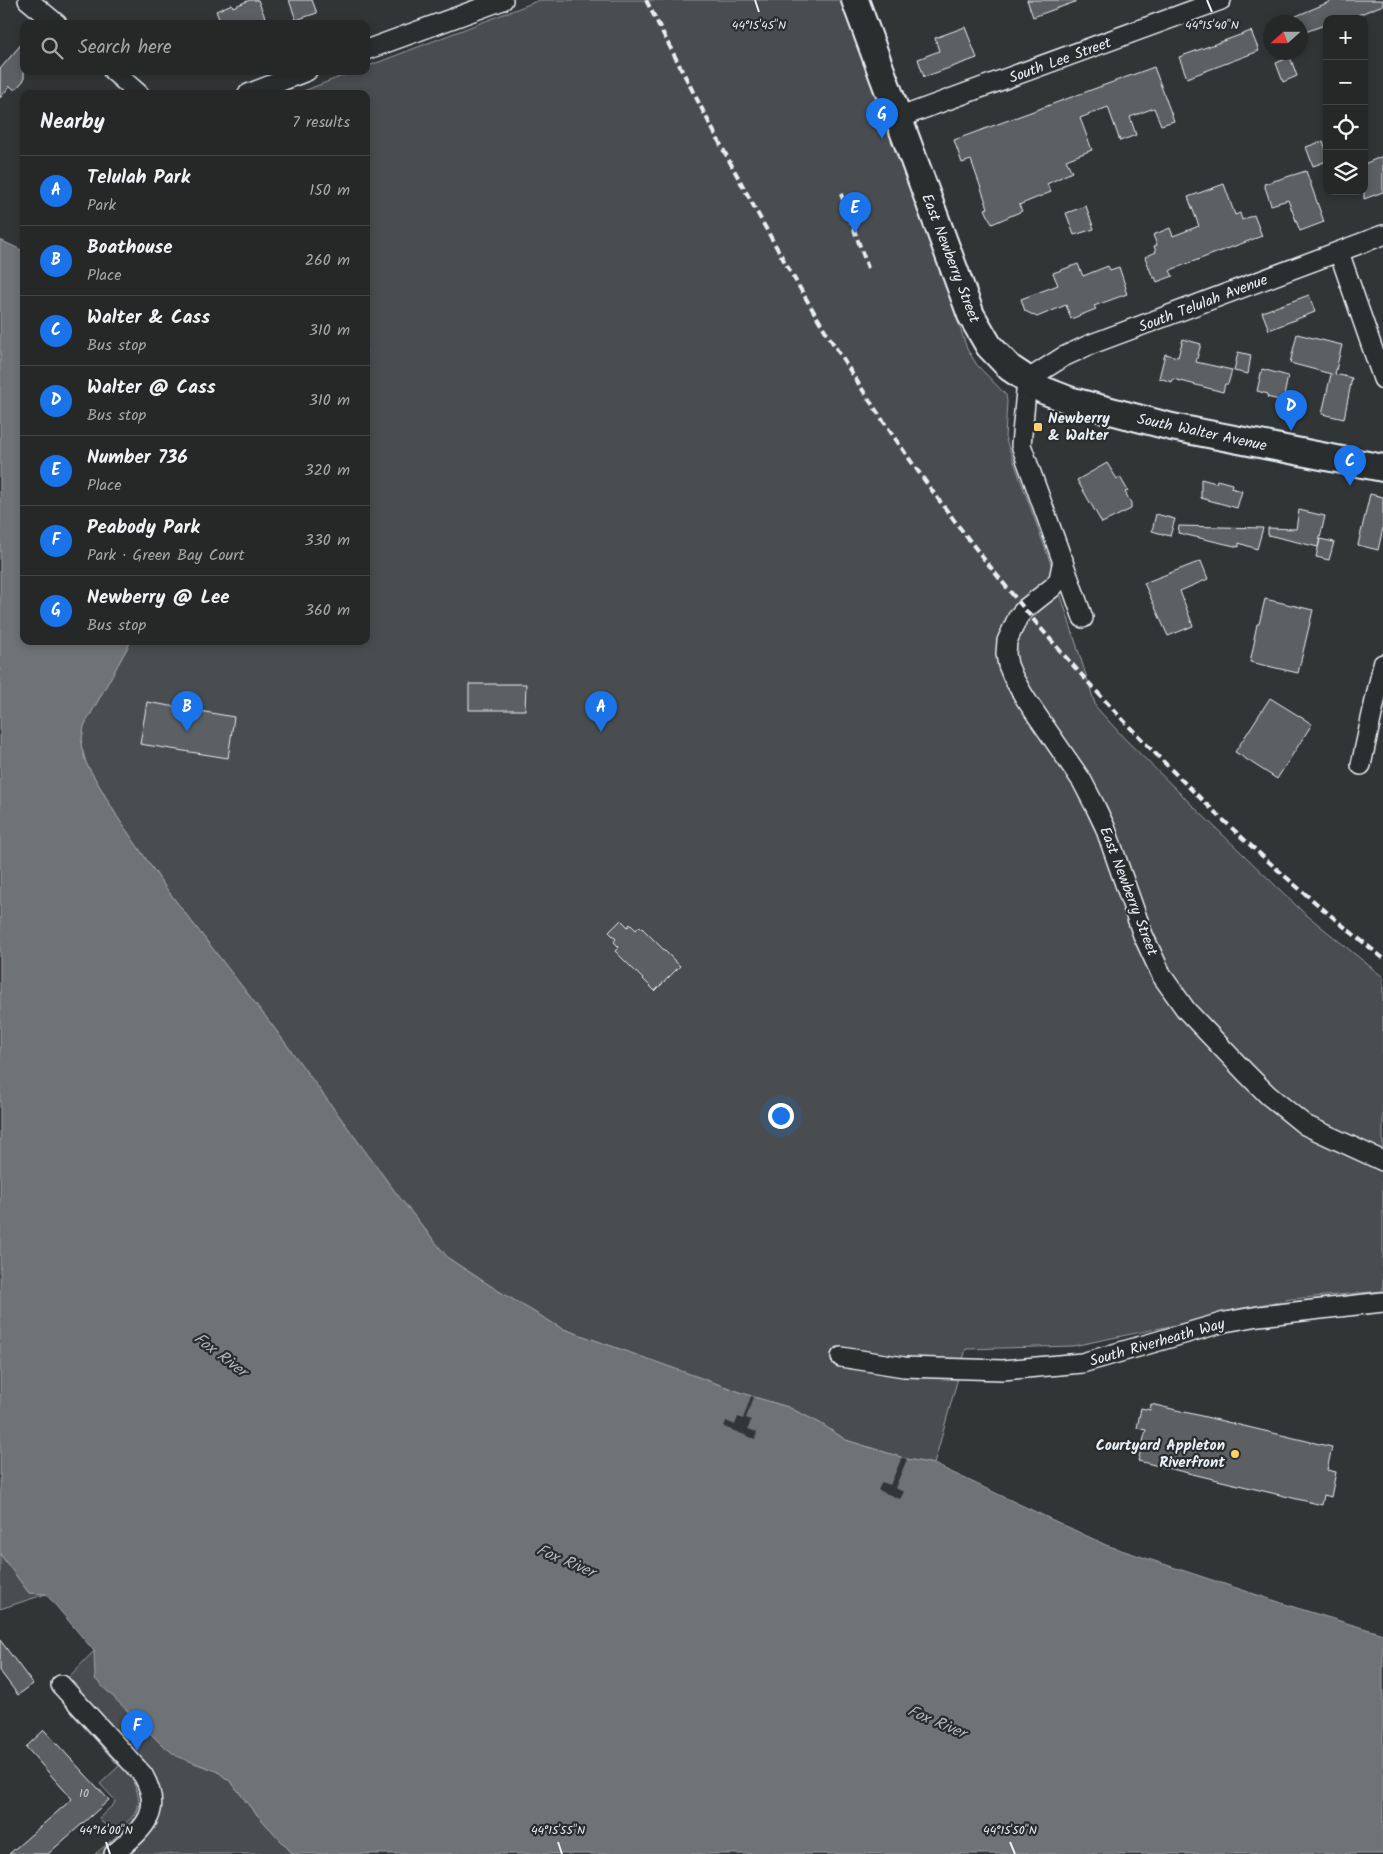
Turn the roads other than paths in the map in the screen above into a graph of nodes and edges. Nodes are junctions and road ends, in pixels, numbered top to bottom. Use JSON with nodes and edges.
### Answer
{"nodes":[{"id":1,"x":28,"y":0,"type":"edge"},
{"id":2,"x":502,"y":0,"type":"edge"},
{"id":3,"x":854,"y":0,"type":"edge"},
{"id":4,"x":1221,"y":0,"type":"edge"},
{"id":5,"x":52,"y":20,"type":"edge"},
{"id":6,"x":370,"y":49,"type":"edge"},
{"id":7,"x":118,"y":75,"type":"edge"},
{"id":8,"x":297,"y":75,"type":"edge"},
{"id":9,"x":134,"y":90,"type":"edge"},
{"id":10,"x":258,"y":90,"type":"edge"},
{"id":11,"x":898,"y":118,"type":"junction"},
{"id":12,"x":1383,"y":235,"type":"edge"},
{"id":13,"x":1338,"y":252,"type":"junction"},
{"id":14,"x":1383,"y":379,"type":"edge"},
{"id":15,"x":1027,"y":380,"type":"junction"},
{"id":16,"x":1383,"y":468,"type":"edge"},
{"id":17,"x":1063,"y":560,"type":"junction"},
{"id":18,"x":1083,"y":618,"type":"dead end"},
{"id":19,"x":1383,"y":664,"type":"edge"},
{"id":20,"x":1361,"y":765,"type":"dead end"},
{"id":21,"x":1383,"y":1160,"type":"edge"},
{"id":22,"x":1383,"y":1302,"type":"edge"},
{"id":23,"x":841,"y":1357,"type":"dead end"},
{"id":24,"x":61,"y":1685,"type":"dead end"},
{"id":25,"x":114,"y":1854,"type":"edge"}],
"edges":[{"from":1,"to":5,"type":"street"},
{"from":2,"to":6,"type":"street"},
{"from":3,"to":11,"type":"main road","name":"East Newberry Street"},
{"from":4,"to":11,"type":"street","name":"South Lee Street"},
{"from":7,"to":9,"type":"street"},
{"from":8,"to":10,"type":"street"},
{"from":11,"to":15,"type":"main road","name":"East Newberry Street"},
{"from":12,"to":13,"type":"street","name":"South Telulah Avenue"},
{"from":13,"to":14,"type":"street"},
{"from":13,"to":15,"type":"street","name":"South Telulah Avenue"},
{"from":15,"to":16,"type":"main road","name":"South Walter Avenue"},
{"from":15,"to":17,"type":"street"},
{"from":17,"to":18,"type":"street"},
{"from":17,"to":21,"type":"street","name":"East Newberry Street"},
{"from":19,"to":20,"type":"street"},
{"from":22,"to":23,"type":"street","name":"South Riverheath Way"},
{"from":24,"to":25,"type":"street"}]}
